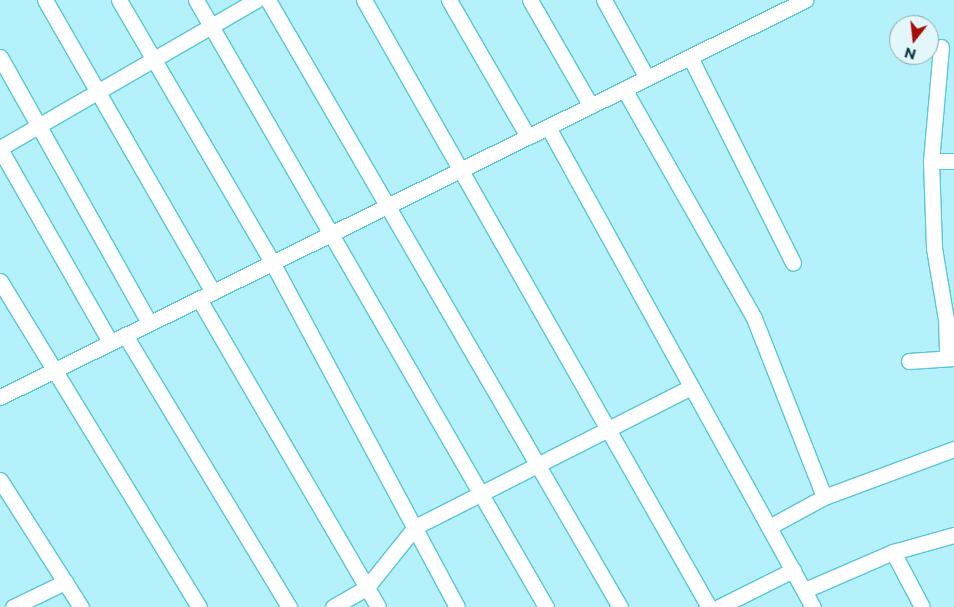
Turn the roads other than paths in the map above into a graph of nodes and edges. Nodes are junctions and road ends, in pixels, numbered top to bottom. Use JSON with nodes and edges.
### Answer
{"nodes":[{"id":1,"x":45,"y":0,"type":"edge"},
{"id":2,"x":119,"y":0,"type":"edge"},
{"id":3,"x":196,"y":0,"type":"edge"},
{"id":4,"x":256,"y":0,"type":"edge"},
{"id":5,"x":268,"y":0,"type":"edge"},
{"id":6,"x":364,"y":0,"type":"edge"},
{"id":7,"x":449,"y":0,"type":"edge"},
{"id":8,"x":530,"y":0,"type":"edge"},
{"id":9,"x":805,"y":0,"type":"edge"},
{"id":10,"x":607,"y":1,"type":"edge"},
{"id":11,"x":211,"y":26,"type":"junction"},
{"id":12,"x":942,"y":47,"type":"dead end"},
{"id":13,"x":0,"y":57,"type":"edge"},
{"id":14,"x":690,"y":57,"type":"junction"},
{"id":15,"x":154,"y":59,"type":"junction"},
{"id":16,"x":647,"y":78,"type":"junction"},
{"id":17,"x":624,"y":89,"type":"junction"},
{"id":18,"x":98,"y":92,"type":"junction"},
{"id":19,"x":591,"y":106,"type":"junction"},
{"id":20,"x":39,"y":126,"type":"junction"},
{"id":21,"x":548,"y":127,"type":"junction"},
{"id":22,"x":528,"y":137,"type":"junction"},
{"id":23,"x":0,"y":149,"type":"edge"},
{"id":24,"x":932,"y":161,"type":"junction"},
{"id":25,"x":954,"y":161,"type":"edge"},
{"id":26,"x":461,"y":169,"type":"junction"},
{"id":27,"x":388,"y":206,"type":"junction"},
{"id":28,"x":332,"y":233,"type":"junction"},
{"id":29,"x":272,"y":262,"type":"junction"},
{"id":30,"x":793,"y":263,"type":"dead end"},
{"id":31,"x":0,"y":281,"type":"edge"},
{"id":32,"x":206,"y":295,"type":"junction"},
{"id":33,"x":950,"y":319,"type":"edge"},
{"id":34,"x":149,"y":323,"type":"junction"},
{"id":35,"x":125,"y":335,"type":"junction"},
{"id":36,"x":110,"y":342,"type":"junction"},
{"id":37,"x":950,"y":358,"type":"edge"},
{"id":38,"x":910,"y":361,"type":"dead end"},
{"id":39,"x":52,"y":371,"type":"junction"},
{"id":40,"x":689,"y":388,"type":"junction"},
{"id":41,"x":1,"y":395,"type":"edge"},
{"id":42,"x":608,"y":428,"type":"junction"},
{"id":43,"x":954,"y":449,"type":"edge"},
{"id":44,"x":538,"y":463,"type":"junction"},
{"id":45,"x":0,"y":480,"type":"edge"},
{"id":46,"x":481,"y":493,"type":"junction"},
{"id":47,"x":824,"y":497,"type":"junction"},
{"id":48,"x":415,"y":527,"type":"junction"},
{"id":49,"x":769,"y":527,"type":"junction"},
{"id":50,"x":954,"y":535,"type":"edge"},
{"id":51,"x":893,"y":552,"type":"junction"},
{"id":52,"x":793,"y":570,"type":"junction"},
{"id":53,"x":65,"y":582,"type":"junction"},
{"id":54,"x":367,"y":588,"type":"junction"},
{"id":55,"x":805,"y":590,"type":"junction"},
{"id":56,"x":13,"y":607,"type":"edge"},
{"id":57,"x":82,"y":607,"type":"edge"},
{"id":58,"x":199,"y":607,"type":"edge"},
{"id":59,"x":289,"y":607,"type":"edge"},
{"id":60,"x":333,"y":607,"type":"edge"},
{"id":61,"x":378,"y":607,"type":"edge"},
{"id":62,"x":457,"y":607,"type":"edge"},
{"id":63,"x":546,"y":607,"type":"edge"},
{"id":64,"x":620,"y":607,"type":"edge"},
{"id":65,"x":709,"y":607,"type":"edge"},
{"id":66,"x":719,"y":607,"type":"edge"},
{"id":67,"x":813,"y":607,"type":"edge"},
{"id":68,"x":922,"y":607,"type":"edge"}],
"edges":[{"from":1,"to":18,"type":"street"},
{"from":2,"to":15,"type":"street"},
{"from":3,"to":11,"type":"street"},
{"from":4,"to":11,"type":"street"},
{"from":5,"to":27,"type":"street"},
{"from":6,"to":26,"type":"street"},
{"from":7,"to":22,"type":"street"},
{"from":8,"to":19,"type":"street"},
{"from":9,"to":14,"type":"street"},
{"from":10,"to":16,"type":"street"},
{"from":11,"to":15,"type":"street"},
{"from":11,"to":28,"type":"street"},
{"from":12,"to":24,"type":"street"},
{"from":13,"to":20,"type":"street"},
{"from":14,"to":16,"type":"street"},
{"from":14,"to":30,"type":"street"},
{"from":15,"to":18,"type":"street"},
{"from":15,"to":29,"type":"street"},
{"from":16,"to":17,"type":"street"},
{"from":17,"to":19,"type":"street"},
{"from":17,"to":47,"type":"street"},
{"from":18,"to":20,"type":"street"},
{"from":18,"to":32,"type":"street"},
{"from":19,"to":21,"type":"street"},
{"from":20,"to":23,"type":"street"},
{"from":20,"to":34,"type":"street"},
{"from":21,"to":22,"type":"street"},
{"from":21,"to":40,"type":"street"},
{"from":22,"to":26,"type":"street"},
{"from":23,"to":36,"type":"street"},
{"from":24,"to":25,"type":"street"},
{"from":24,"to":33,"type":"street"},
{"from":26,"to":27,"type":"street"},
{"from":26,"to":42,"type":"street"},
{"from":27,"to":28,"type":"street"},
{"from":27,"to":44,"type":"street"},
{"from":28,"to":29,"type":"street"},
{"from":28,"to":46,"type":"street"},
{"from":29,"to":32,"type":"street"},
{"from":29,"to":48,"type":"street"},
{"from":31,"to":39,"type":"street"},
{"from":32,"to":34,"type":"street"},
{"from":32,"to":54,"type":"street"},
{"from":33,"to":37,"type":"street"},
{"from":34,"to":35,"type":"street"},
{"from":35,"to":36,"type":"street"},
{"from":35,"to":59,"type":"street"},
{"from":36,"to":39,"type":"street"},
{"from":37,"to":38,"type":"street"},
{"from":39,"to":41,"type":"street"},
{"from":39,"to":58,"type":"street"},
{"from":40,"to":42,"type":"street"},
{"from":40,"to":49,"type":"street"},
{"from":42,"to":44,"type":"street"},
{"from":42,"to":65,"type":"street"},
{"from":43,"to":47,"type":"street"},
{"from":44,"to":46,"type":"street"},
{"from":44,"to":64,"type":"street"},
{"from":45,"to":53,"type":"street"},
{"from":46,"to":48,"type":"street"},
{"from":46,"to":63,"type":"street"},
{"from":47,"to":49,"type":"street"},
{"from":48,"to":54,"type":"street"},
{"from":48,"to":62,"type":"street"},
{"from":49,"to":52,"type":"street"},
{"from":50,"to":51,"type":"street"},
{"from":51,"to":55,"type":"street"},
{"from":51,"to":68,"type":"street"},
{"from":52,"to":55,"type":"street"},
{"from":52,"to":66,"type":"street"},
{"from":53,"to":56,"type":"street"},
{"from":53,"to":57,"type":"street"},
{"from":54,"to":60,"type":"street"},
{"from":54,"to":61,"type":"street"},
{"from":55,"to":67,"type":"street"}]}
